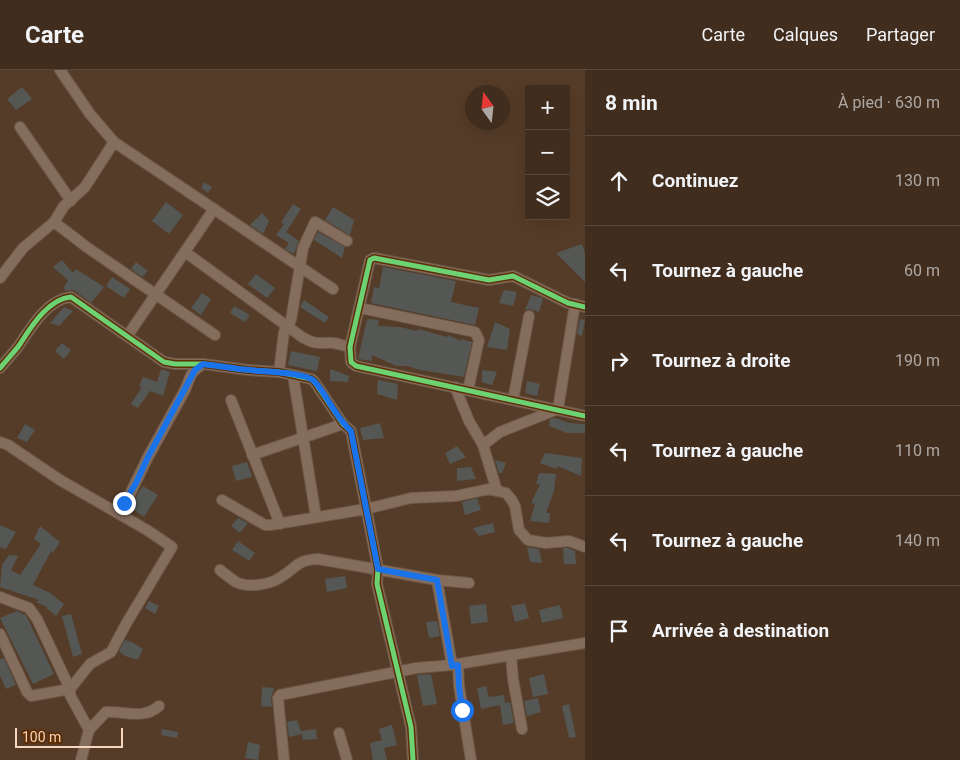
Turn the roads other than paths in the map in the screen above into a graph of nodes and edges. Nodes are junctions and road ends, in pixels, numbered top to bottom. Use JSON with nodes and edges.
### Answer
{"nodes":[{"id":1,"x":60,"y":70,"type":"edge"},
{"id":2,"x":20,"y":127,"type":"dead end"},
{"id":3,"x":114,"y":142,"type":"junction"},
{"id":4,"x":71,"y":201,"type":"junction"},
{"id":5,"x":214,"y":210,"type":"junction"},
{"id":6,"x":54,"y":222,"type":"junction"},
{"id":7,"x":347,"y":241,"type":"dead end"},
{"id":8,"x":185,"y":252,"type":"junction"},
{"id":9,"x":300,"y":267,"type":"junction"},
{"id":10,"x":0,"y":278,"type":"edge"},
{"id":11,"x":333,"y":289,"type":"dead end"},
{"id":12,"x":156,"y":294,"type":"junction"},
{"id":13,"x":580,"y":306,"type":"edge"},
{"id":14,"x":360,"y":308,"type":"junction"},
{"id":15,"x":530,"y":316,"type":"dead end"},
{"id":16,"x":287,"y":326,"type":"junction"},
{"id":17,"x":128,"y":335,"type":"junction"},
{"id":18,"x":215,"y":335,"type":"dead end"},
{"id":19,"x":350,"y":347,"type":"junction"},
{"id":20,"x":203,"y":364,"type":"junction"},
{"id":21,"x":0,"y":368,"type":"edge"},
{"id":22,"x":278,"y":372,"type":"junction"},
{"id":23,"x":293,"y":375,"type":"junction"},
{"id":24,"x":455,"y":388,"type":"junction"},
{"id":25,"x":468,"y":390,"type":"junction"},
{"id":26,"x":231,"y":400,"type":"dead end"},
{"id":27,"x":513,"y":400,"type":"junction"},
{"id":28,"x":558,"y":409,"type":"junction"},
{"id":29,"x":585,"y":416,"type":"edge"},
{"id":30,"x":343,"y":424,"type":"junction"},
{"id":31,"x":303,"y":438,"type":"junction"},
{"id":32,"x":0,"y":442,"type":"edge"},
{"id":33,"x":483,"y":446,"type":"junction"},
{"id":34,"x":252,"y":455,"type":"junction"},
{"id":35,"x":496,"y":491,"type":"junction"},
{"id":36,"x":222,"y":500,"type":"dead end"},
{"id":37,"x":366,"y":509,"type":"junction"},
{"id":38,"x":113,"y":510,"type":"junction"},
{"id":39,"x":316,"y":517,"type":"junction"},
{"id":40,"x":280,"y":524,"type":"junction"},
{"id":41,"x":585,"y":547,"type":"edge"},
{"id":42,"x":378,"y":569,"type":"junction"},
{"id":43,"x":220,"y":570,"type":"dead end"},
{"id":44,"x":437,"y":580,"type":"junction"},
{"id":45,"x":469,"y":583,"type":"dead end"},
{"id":46,"x":0,"y":597,"type":"edge"},
{"id":47,"x":0,"y":634,"type":"edge"},
{"id":48,"x":585,"y":643,"type":"edge"},
{"id":49,"x":511,"y":655,"type":"junction"},
{"id":50,"x":455,"y":665,"type":"junction"},
{"id":51,"x":398,"y":673,"type":"junction"},
{"id":52,"x":70,"y":688,"type":"junction"},
{"id":53,"x":159,"y":706,"type":"dead end"},
{"id":54,"x":522,"y":729,"type":"dead end"},
{"id":55,"x":89,"y":730,"type":"junction"},
{"id":56,"x":338,"y":733,"type":"dead end"},
{"id":57,"x":81,"y":760,"type":"edge"},
{"id":58,"x":284,"y":760,"type":"edge"},
{"id":59,"x":347,"y":760,"type":"edge"},
{"id":60,"x":413,"y":760,"type":"edge"},
{"id":61,"x":471,"y":760,"type":"edge"}],
"edges":[{"from":1,"to":3,"type":"street"},
{"from":2,"to":4,"type":"street"},
{"from":3,"to":4,"type":"street"},
{"from":3,"to":5,"type":"street"},
{"from":4,"to":6,"type":"street"},
{"from":5,"to":8,"type":"street"},
{"from":5,"to":9,"type":"street"},
{"from":6,"to":10,"type":"street"},
{"from":6,"to":12,"type":"street"},
{"from":7,"to":9,"type":"street"},
{"from":8,"to":12,"type":"street"},
{"from":8,"to":16,"type":"street"},
{"from":9,"to":11,"type":"street"},
{"from":9,"to":16,"type":"street"},
{"from":12,"to":17,"type":"street"},
{"from":12,"to":18,"type":"street"},
{"from":13,"to":14,"type":"street"},
{"from":13,"to":28,"type":"street"},
{"from":14,"to":19,"type":"street"},
{"from":14,"to":25,"type":"street"},
{"from":15,"to":27,"type":"street"},
{"from":16,"to":19,"type":"street"},
{"from":16,"to":22,"type":"street"},
{"from":17,"to":20,"type":"street"},
{"from":17,"to":21,"type":"street"},
{"from":19,"to":24,"type":"street"},
{"from":20,"to":22,"type":"street"},
{"from":20,"to":38,"type":"street"},
{"from":22,"to":23,"type":"street"},
{"from":23,"to":30,"type":"street"},
{"from":23,"to":31,"type":"street"},
{"from":24,"to":25,"type":"street"},
{"from":24,"to":33,"type":"street"},
{"from":25,"to":27,"type":"street"},
{"from":26,"to":34,"type":"street"},
{"from":27,"to":28,"type":"street"},
{"from":28,"to":29,"type":"street"},
{"from":28,"to":33,"type":"street"},
{"from":30,"to":31,"type":"street"},
{"from":30,"to":37,"type":"street"},
{"from":31,"to":34,"type":"street"},
{"from":31,"to":39,"type":"street"},
{"from":32,"to":38,"type":"street"},
{"from":33,"to":35,"type":"street"},
{"from":34,"to":40,"type":"street"},
{"from":35,"to":37,"type":"street"},
{"from":35,"to":41,"type":"street"},
{"from":36,"to":40,"type":"street"},
{"from":37,"to":39,"type":"street"},
{"from":37,"to":42,"type":"street"},
{"from":38,"to":52,"type":"street"},
{"from":39,"to":40,"type":"street"},
{"from":42,"to":43,"type":"street"},
{"from":42,"to":44,"type":"street"},
{"from":42,"to":51,"type":"street"},
{"from":44,"to":45,"type":"street"},
{"from":44,"to":50,"type":"street"},
{"from":46,"to":52,"type":"street"},
{"from":47,"to":52,"type":"street"},
{"from":48,"to":49,"type":"street"},
{"from":49,"to":50,"type":"street"},
{"from":49,"to":54,"type":"street"},
{"from":50,"to":51,"type":"street"},
{"from":50,"to":61,"type":"street"},
{"from":51,"to":58,"type":"street"},
{"from":51,"to":60,"type":"street"},
{"from":52,"to":55,"type":"street"},
{"from":53,"to":55,"type":"street"},
{"from":55,"to":57,"type":"street"},
{"from":56,"to":59,"type":"street"}]}
